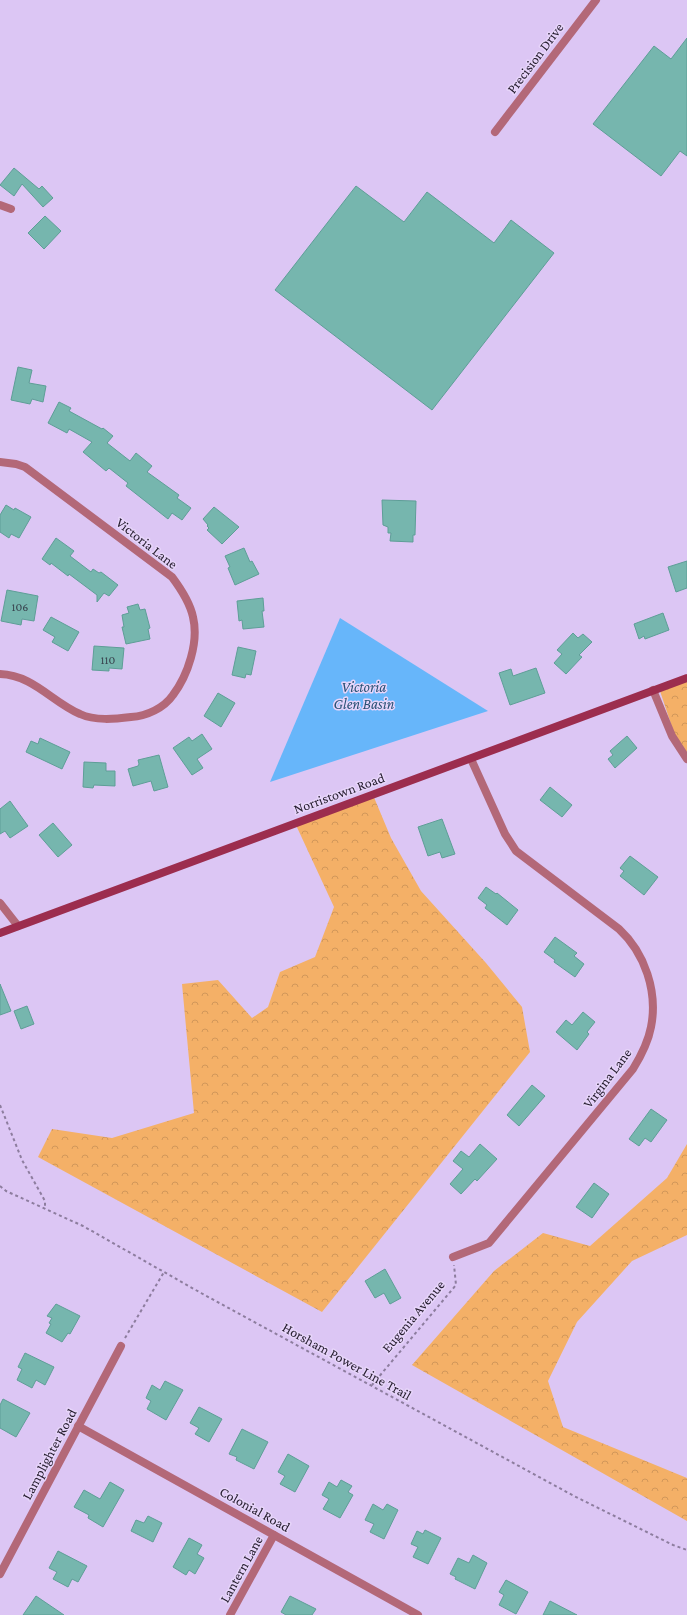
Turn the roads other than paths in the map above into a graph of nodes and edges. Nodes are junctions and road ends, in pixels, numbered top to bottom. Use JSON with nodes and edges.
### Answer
{"nodes":[{"id":1,"x":596,"y":0,"type":"edge"},
{"id":2,"x":495,"y":132,"type":"dead end"},
{"id":3,"x":0,"y":205,"type":"edge"},
{"id":4,"x":11,"y":209,"type":"dead end"},
{"id":5,"x":0,"y":462,"type":"edge"},
{"id":6,"x":0,"y":674,"type":"edge"},
{"id":7,"x":687,"y":678,"type":"edge"},
{"id":8,"x":653,"y":690,"type":"junction"},
{"id":9,"x":471,"y":759,"type":"junction"},
{"id":10,"x":687,"y":759,"type":"edge"},
{"id":11,"x":0,"y":903,"type":"edge"},
{"id":12,"x":18,"y":926,"type":"junction"},
{"id":13,"x":0,"y":933,"type":"edge"},
{"id":14,"x":453,"y":1257,"type":"road end"},
{"id":15,"x":121,"y":1346,"type":"road end"},
{"id":16,"x":78,"y":1426,"type":"junction"},
{"id":17,"x":274,"y":1535,"type":"junction"},
{"id":18,"x":0,"y":1574,"type":"edge"},
{"id":19,"x":230,"y":1615,"type":"edge"},
{"id":20,"x":418,"y":1615,"type":"edge"}],
"edges":[{"from":1,"to":2,"type":"street","name":"Precision Drive"},
{"from":3,"to":4,"type":"street"},
{"from":5,"to":6,"type":"street","name":"Victoria Lane"},
{"from":7,"to":8,"type":"main road","name":"Norristown Road"},
{"from":8,"to":9,"type":"main road","name":"Norristown Road"},
{"from":8,"to":10,"type":"street"},
{"from":9,"to":12,"type":"main road","name":"Norristown Road"},
{"from":9,"to":14,"type":"street","name":"Virgina Lane"},
{"from":11,"to":12,"type":"street"},
{"from":12,"to":13,"type":"main road","name":"Norristown Road"},
{"from":15,"to":16,"type":"street","name":"Lamplighter Road"},
{"from":16,"to":17,"type":"street","name":"Colonial Road"},
{"from":16,"to":18,"type":"street","name":"Lamplighter Road"},
{"from":17,"to":19,"type":"street","name":"Lantern Lane"},
{"from":17,"to":20,"type":"street","name":"Colonial Road"}]}
